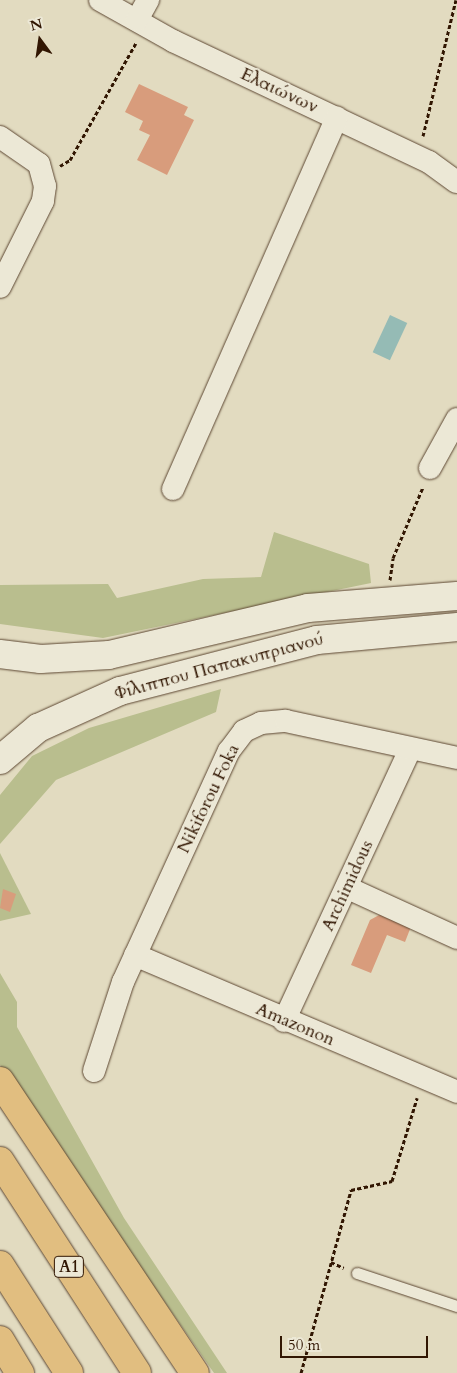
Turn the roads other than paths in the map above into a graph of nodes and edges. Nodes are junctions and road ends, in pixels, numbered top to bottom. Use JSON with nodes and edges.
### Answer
{"nodes":[{"id":1,"x":100,"y":0,"type":"edge"},
{"id":2,"x":148,"y":0,"type":"edge"},
{"id":3,"x":141,"y":22,"type":"junction"},
{"id":4,"x":337,"y":118,"type":"junction"},
{"id":5,"x":0,"y":137,"type":"edge"},
{"id":6,"x":457,"y":182,"type":"edge"},
{"id":7,"x":0,"y":287,"type":"edge"},
{"id":8,"x":457,"y":418,"type":"edge"},
{"id":9,"x":430,"y":468,"type":"road end"},
{"id":10,"x":173,"y":489,"type":"dead end"},
{"id":11,"x":457,"y":596,"type":"edge"},
{"id":12,"x":457,"y":627,"type":"edge"},
{"id":13,"x":0,"y":654,"type":"edge"},
{"id":14,"x":410,"y":750,"type":"junction"},
{"id":15,"x":457,"y":758,"type":"edge"},
{"id":16,"x":0,"y":760,"type":"edge"},
{"id":17,"x":348,"y":888,"type":"junction"},
{"id":18,"x":457,"y":938,"type":"edge"},
{"id":19,"x":135,"y":955,"type":"junction"},
{"id":20,"x":284,"y":1021,"type":"junction"},
{"id":21,"x":94,"y":1071,"type":"dead end"},
{"id":22,"x":0,"y":1080,"type":"edge"},
{"id":23,"x":457,"y":1092,"type":"edge"},
{"id":24,"x":0,"y":1161,"type":"edge"},
{"id":25,"x":0,"y":1265,"type":"edge"},
{"id":26,"x":357,"y":1272,"type":"dead end"},
{"id":27,"x":457,"y":1306,"type":"edge"},
{"id":28,"x":0,"y":1340,"type":"edge"},
{"id":29,"x":20,"y":1373,"type":"edge"},
{"id":30,"x":69,"y":1373,"type":"edge"},
{"id":31,"x":137,"y":1373,"type":"edge"},
{"id":32,"x":196,"y":1373,"type":"edge"}],
"edges":[{"from":1,"to":3,"type":"street","name":"Ελαιώνων"},
{"from":2,"to":3,"type":"street"},
{"from":3,"to":4,"type":"street","name":"Ελαιώνων"},
{"from":4,"to":6,"type":"street","name":"Ελαιώνων"},
{"from":4,"to":10,"type":"street"},
{"from":5,"to":7,"type":"street"},
{"from":8,"to":9,"type":"street"},
{"from":11,"to":13,"type":"main road","name":"Φίλιππου Παπακυπριανού"},
{"from":12,"to":16,"type":"main road","name":"Φίλιππου Παπακυπριανού"},
{"from":14,"to":15,"type":"street","name":"Nikiforou Foka"},
{"from":14,"to":17,"type":"street","name":"Archimidous"},
{"from":14,"to":19,"type":"street","name":"Nikiforou Foka"},
{"from":17,"to":18,"type":"street"},
{"from":17,"to":20,"type":"street","name":"Archimidous"},
{"from":19,"to":20,"type":"street","name":"Amazonon"},
{"from":19,"to":21,"type":"street","name":"Nikiforou Foka"},
{"from":20,"to":23,"type":"street","name":"Amazonon"},
{"from":22,"to":32,"type":"highway"},
{"from":24,"to":31,"type":"highway","number":"A1"},
{"from":25,"to":30,"type":"highway"},
{"from":26,"to":27,"type":"lane"},
{"from":28,"to":29,"type":"highway"}]}
